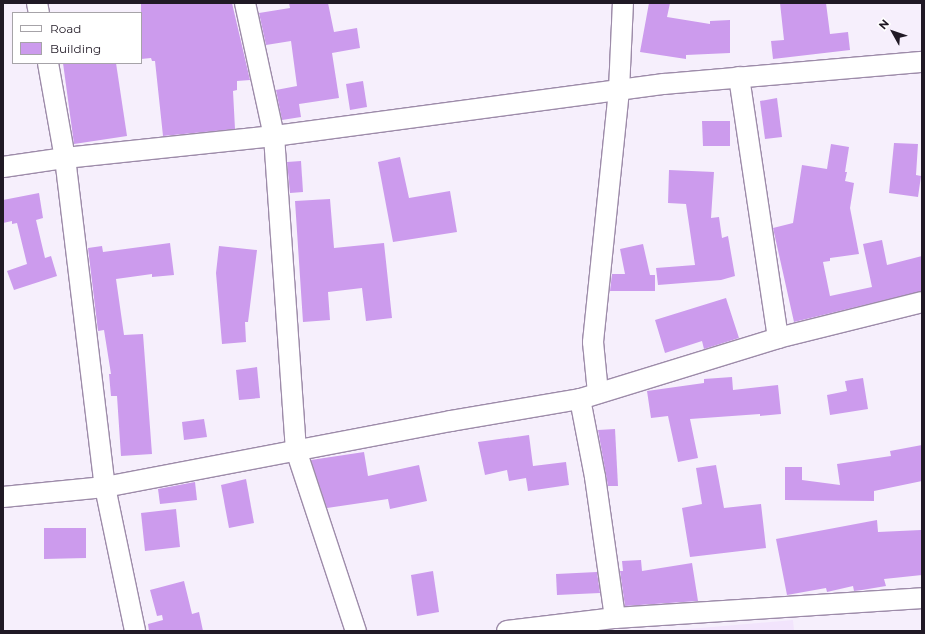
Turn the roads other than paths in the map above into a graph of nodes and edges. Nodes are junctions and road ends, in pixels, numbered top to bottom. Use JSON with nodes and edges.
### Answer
{"nodes":[{"id":1,"x":245,"y":3,"type":"edge"},
{"id":2,"x":623,"y":3,"type":"edge"},
{"id":3,"x":922,"y":62,"type":"edge"},
{"id":4,"x":48,"y":64,"type":"edge"},
{"id":5,"x":739,"y":77,"type":"junction"},
{"id":6,"x":619,"y":90,"type":"junction"},
{"id":7,"x":274,"y":136,"type":"junction"},
{"id":8,"x":65,"y":158,"type":"junction"},
{"id":9,"x":3,"y":167,"type":"edge"},
{"id":10,"x":922,"y":302,"type":"edge"},
{"id":11,"x":778,"y":338,"type":"junction"},
{"id":12,"x":589,"y":396,"type":"junction"},
{"id":13,"x":296,"y":450,"type":"junction"},
{"id":14,"x":105,"y":487,"type":"junction"},
{"id":15,"x":3,"y":498,"type":"edge"},
{"id":16,"x":922,"y":598,"type":"edge"},
{"id":17,"x":615,"y":618,"type":"junction"},
{"id":18,"x":135,"y":631,"type":"edge"},
{"id":19,"x":356,"y":631,"type":"edge"},
{"id":20,"x":507,"y":631,"type":"edge"}],
"edges":[{"from":1,"to":7,"type":"street"},
{"from":2,"to":6,"type":"street"},
{"from":3,"to":5,"type":"street"},
{"from":4,"to":8,"type":"street"},
{"from":5,"to":6,"type":"street"},
{"from":5,"to":11,"type":"street"},
{"from":6,"to":7,"type":"street"},
{"from":6,"to":12,"type":"street"},
{"from":7,"to":8,"type":"street"},
{"from":7,"to":13,"type":"street"},
{"from":8,"to":9,"type":"street"},
{"from":8,"to":14,"type":"street"},
{"from":10,"to":11,"type":"street"},
{"from":11,"to":12,"type":"street"},
{"from":12,"to":13,"type":"street"},
{"from":12,"to":17,"type":"street"},
{"from":13,"to":14,"type":"street"},
{"from":13,"to":19,"type":"street"},
{"from":14,"to":15,"type":"street"},
{"from":14,"to":18,"type":"street"},
{"from":16,"to":17,"type":"street"},
{"from":17,"to":20,"type":"street"}]}
